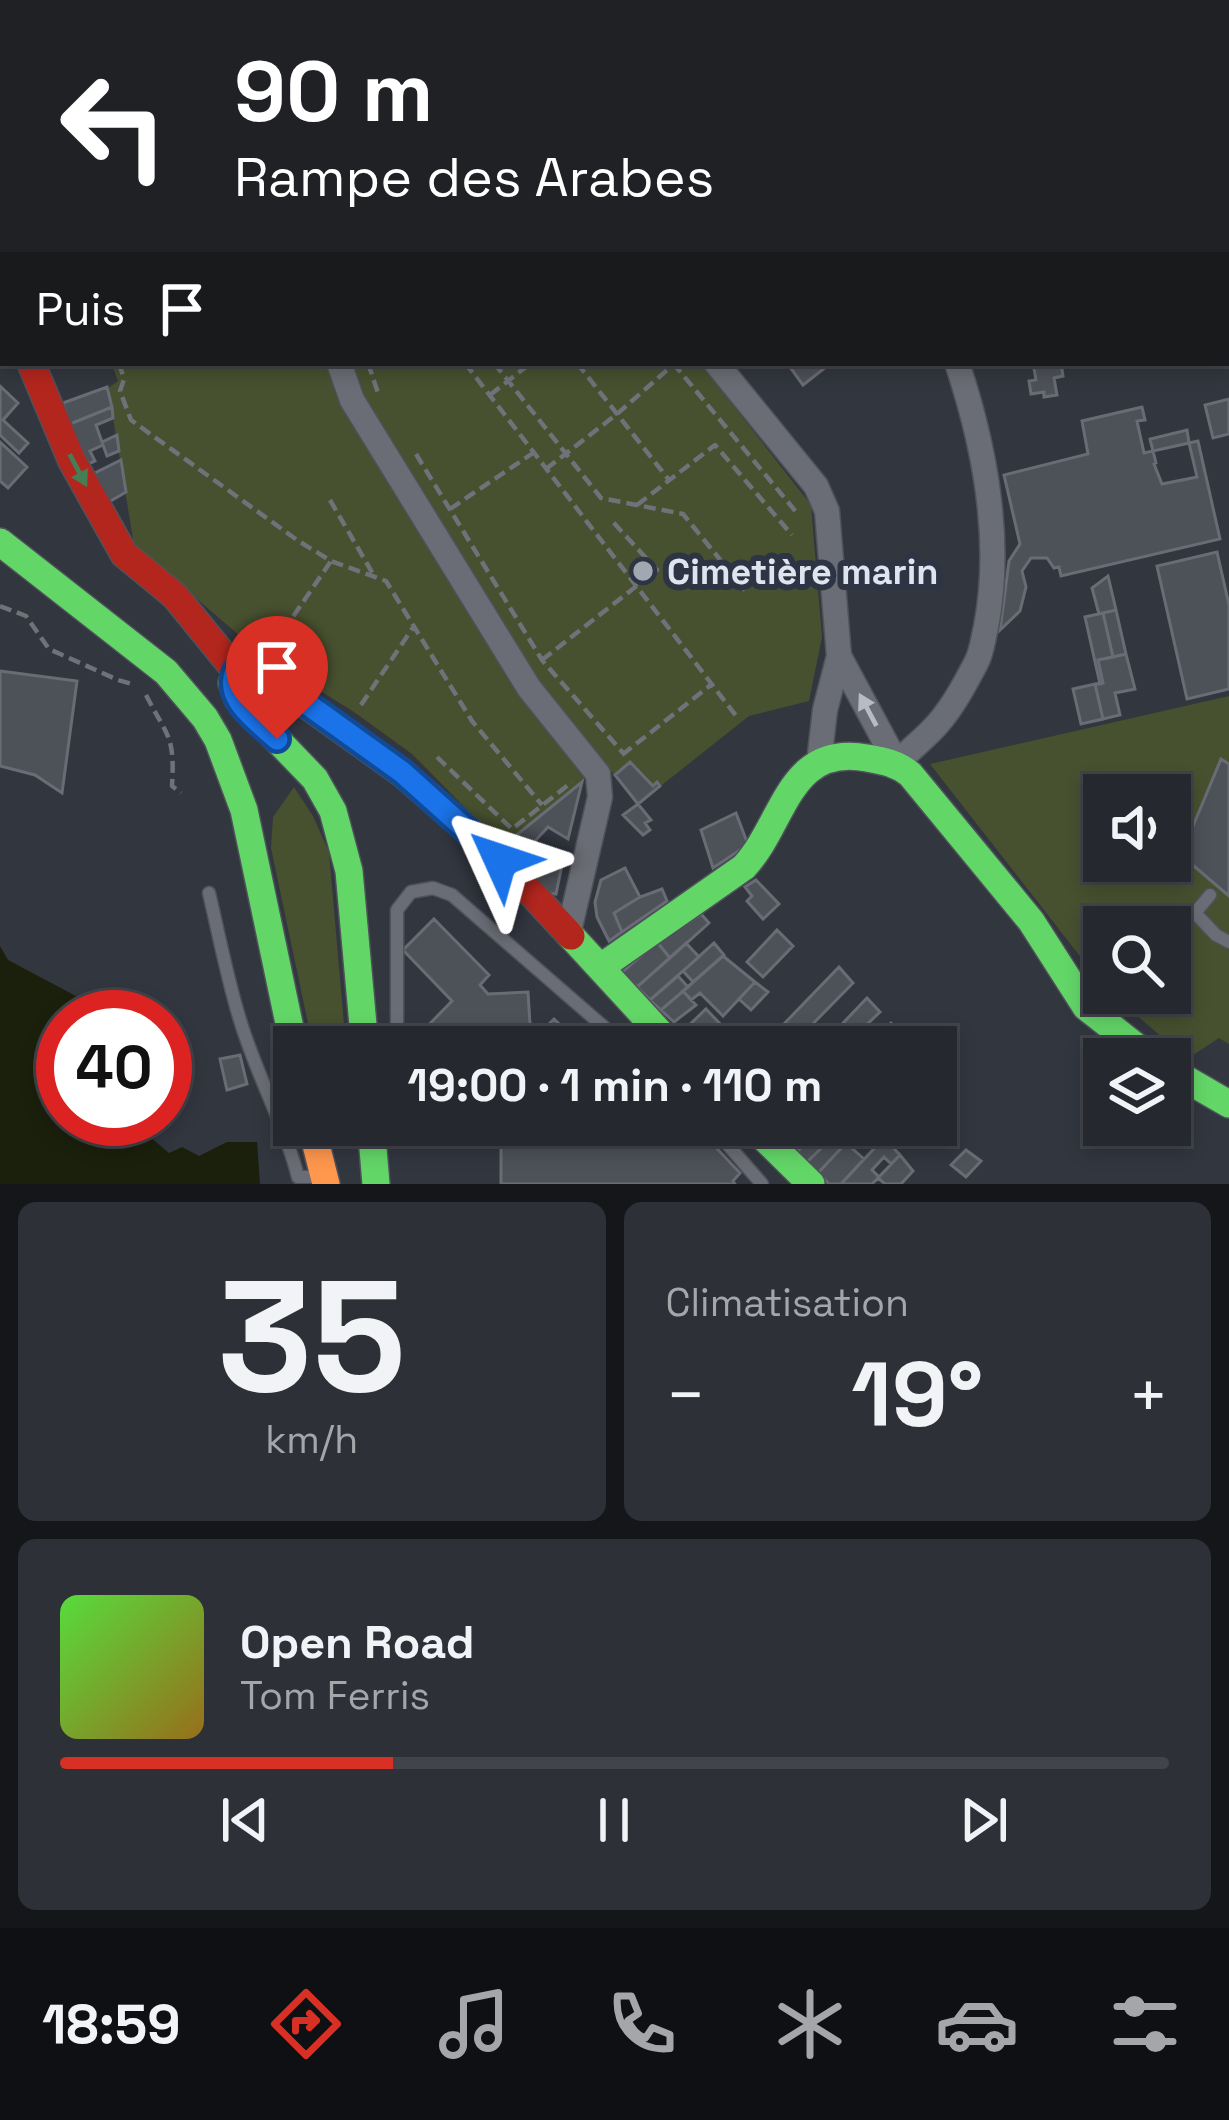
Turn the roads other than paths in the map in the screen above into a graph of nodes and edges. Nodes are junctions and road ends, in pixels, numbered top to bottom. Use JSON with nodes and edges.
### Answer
{"nodes":[{"id":1,"x":32,"y":366,"type":"edge"},
{"id":2,"x":340,"y":366,"type":"edge"},
{"id":3,"x":718,"y":366,"type":"edge"},
{"id":4,"x":958,"y":366,"type":"edge"},
{"id":5,"x":0,"y":542,"type":"edge"},
{"id":6,"x":839,"y":656,"type":"junction"},
{"id":7,"x":236,"y":671,"type":"junction"},
{"id":8,"x":819,"y":762,"type":"junction"},
{"id":9,"x":897,"y":764,"type":"junction"},
{"id":10,"x":209,"y":892,"type":"dead end"},
{"id":11,"x":1210,"y":896,"type":"dead end"},
{"id":12,"x":568,"y":932,"type":"junction"},
{"id":13,"x":1229,"y":942,"type":"edge"},
{"id":14,"x":601,"y":967,"type":"junction"},
{"id":15,"x":290,"y":1026,"type":"edge"},
{"id":16,"x":363,"y":1026,"type":"edge"},
{"id":17,"x":396,"y":1026,"type":"edge"},
{"id":18,"x":602,"y":1026,"type":"edge"},
{"id":19,"x":654,"y":1026,"type":"edge"},
{"id":20,"x":1126,"y":1038,"type":"edge"},
{"id":21,"x":1191,"y":1082,"type":"edge"},
{"id":22,"x":1229,"y":1104,"type":"edge"},
{"id":23,"x":316,"y":1146,"type":"edge"},
{"id":24,"x":373,"y":1146,"type":"edge"},
{"id":25,"x":729,"y":1146,"type":"edge"},
{"id":26,"x":773,"y":1146,"type":"edge"},
{"id":27,"x":325,"y":1181,"type":"edge"},
{"id":28,"x":376,"y":1184,"type":"edge"},
{"id":29,"x":762,"y":1184,"type":"edge"},
{"id":30,"x":812,"y":1184,"type":"edge"}],
"edges":[{"from":1,"to":7,"type":"street","one_way":true},
{"from":2,"to":12,"type":"street"},
{"from":3,"to":6,"type":"street"},
{"from":4,"to":9,"type":"street"},
{"from":5,"to":15,"type":"street"},
{"from":6,"to":8,"type":"street"},
{"from":9,"to":6,"type":"street","one_way":true},
{"from":7,"to":12,"type":"street"},
{"from":7,"to":16,"type":"street"},
{"from":8,"to":9,"type":"street"},
{"from":8,"to":14,"type":"street"},
{"from":9,"to":20,"type":"street"},
{"from":10,"to":27,"type":"lane"},
{"from":11,"to":13,"type":"lane"},
{"from":12,"to":14,"type":"street"},
{"from":14,"to":19,"type":"street"},
{"from":17,"to":18,"type":"lane"},
{"from":21,"to":22,"type":"street"},
{"from":23,"to":27,"type":"street"},
{"from":24,"to":28,"type":"street"},
{"from":25,"to":29,"type":"lane"},
{"from":26,"to":30,"type":"street"}]}
